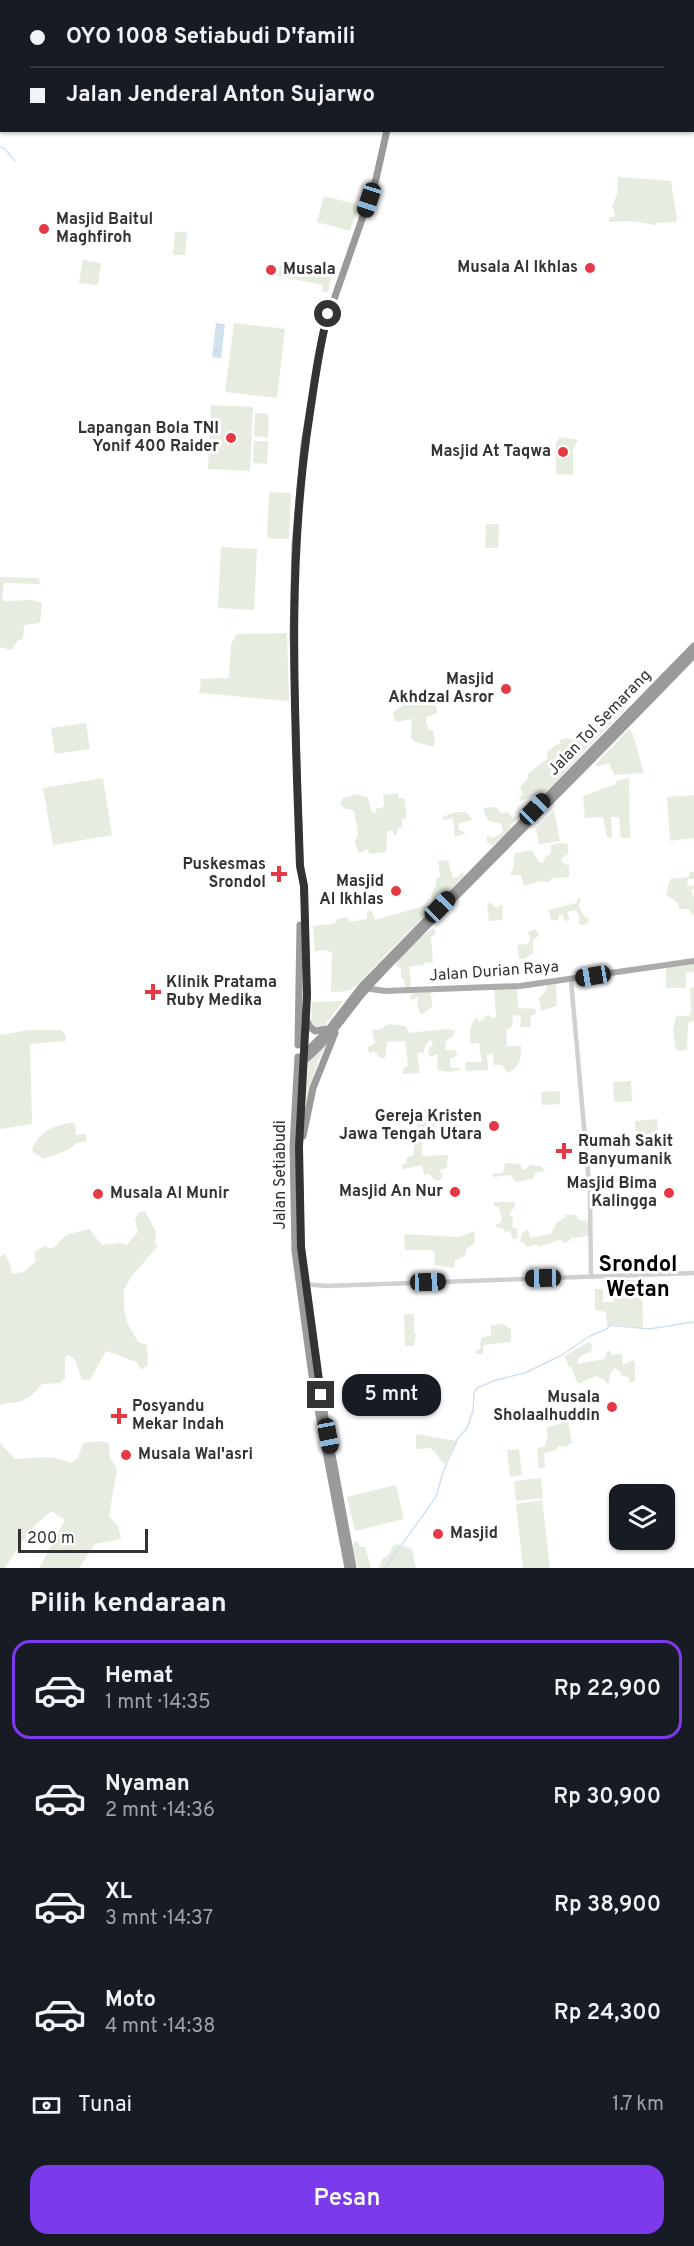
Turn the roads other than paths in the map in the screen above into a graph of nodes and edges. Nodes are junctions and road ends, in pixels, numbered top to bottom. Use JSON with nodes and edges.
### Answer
{"nodes":[{"id":1,"x":387,"y":132,"type":"edge"},
{"id":2,"x":694,"y":646,"type":"edge"},
{"id":3,"x":694,"y":655,"type":"edge"},
{"id":4,"x":301,"y":880,"type":"junction"},
{"id":5,"x":694,"y":961,"type":"edge"},
{"id":6,"x":571,"y":980,"type":"junction"},
{"id":7,"x":364,"y":988,"type":"junction"},
{"id":8,"x":305,"y":1018,"type":"junction"},
{"id":9,"x":339,"y":1025,"type":"junction"},
{"id":10,"x":329,"y":1029,"type":"junction"},
{"id":11,"x":300,"y":1061,"type":"junction"},
{"id":12,"x":299,"y":1147,"type":"junction"},
{"id":13,"x":694,"y":1273,"type":"edge"},
{"id":14,"x":591,"y":1276,"type":"junction"},
{"id":15,"x":302,"y":1284,"type":"junction"},
{"id":16,"x":325,"y":1437,"type":"junction"},
{"id":17,"x":348,"y":1568,"type":"edge"},
{"id":18,"x":353,"y":1568,"type":"edge"}],
"edges":[{"from":1,"to":4,"type":"highway","name":"Jalan Setiabudi"},
{"from":2,"to":7,"type":"highway","name":"Jalan Tol Semarang"},
{"from":3,"to":7,"type":"highway","name":"Jalan Tol Semarang"},
{"from":4,"to":8,"type":"highway","name":"Jalan Setiabudi"},
{"from":4,"to":11,"type":"highway","name":"Jalan Setiabudi"},
{"from":5,"to":6,"type":"main road","name":"Jalan Durian Raya"},
{"from":6,"to":7,"type":"main road","name":"Jalan Durian Raya"},
{"from":6,"to":14,"type":"street"},
{"from":7,"to":9,"type":"highway","name":"Jalan Tol Semarang"},
{"from":7,"to":10,"type":"highway","name":"Jalan Tol Semarang"},
{"from":8,"to":10,"type":"highway"},
{"from":8,"to":11,"type":"highway","name":"Jalan Setiabudi"},
{"from":9,"to":11,"type":"highway","name":"Jalan Tol Semarang"},
{"from":9,"to":12,"type":"highway"},
{"from":10,"to":11,"type":"highway","name":"Jalan Tol Semarang"},
{"from":11,"to":12,"type":"highway","name":"Jalan Setiabudi"},
{"from":11,"to":15,"type":"highway","name":"Jalan Setiabudi"},
{"from":12,"to":15,"type":"highway","name":"Jalan Setiabudi"},
{"from":13,"to":14,"type":"street"},
{"from":14,"to":15,"type":"street"},
{"from":15,"to":16,"type":"highway"},
{"from":16,"to":17,"type":"highway"},
{"from":16,"to":18,"type":"highway"}]}
